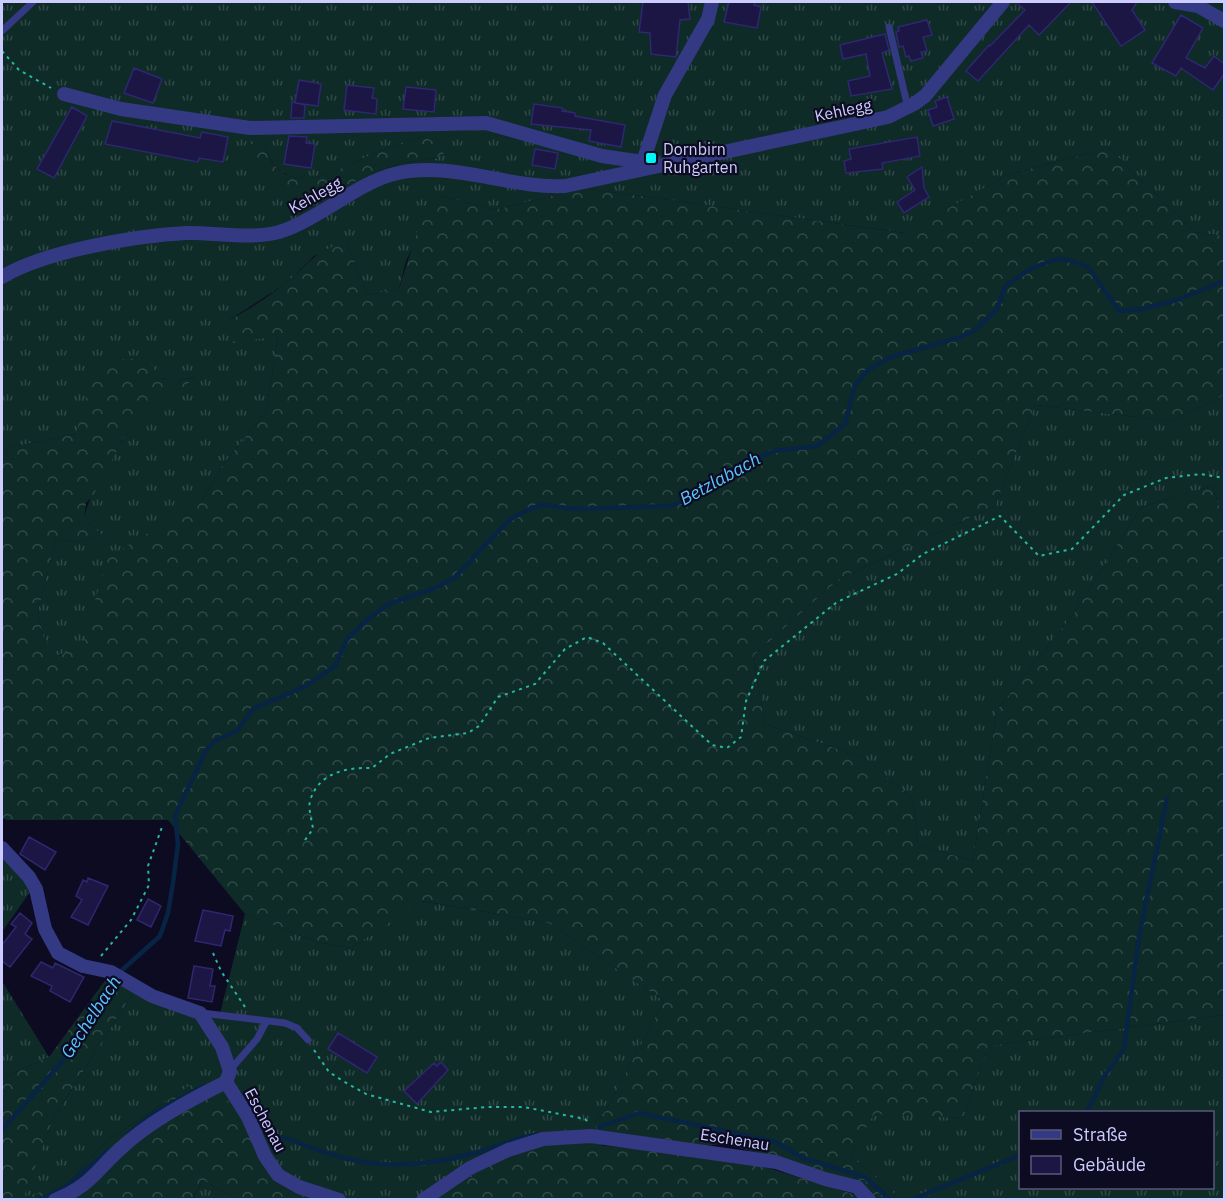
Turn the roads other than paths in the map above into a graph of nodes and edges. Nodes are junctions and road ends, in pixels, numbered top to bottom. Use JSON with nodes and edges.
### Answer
{"nodes":[{"id":1,"x":33,"y":2,"type":"edge"},
{"id":2,"x":712,"y":2,"type":"edge"},
{"id":3,"x":1003,"y":2,"type":"edge"},
{"id":4,"x":1175,"y":2,"type":"edge"},
{"id":5,"x":1224,"y":21,"type":"edge"},
{"id":6,"x":889,"y":27,"type":"dead end"},
{"id":7,"x":2,"y":31,"type":"edge"},
{"id":8,"x":64,"y":94,"type":"road end"},
{"id":9,"x":908,"y":108,"type":"junction"},
{"id":10,"x":644,"y":166,"type":"junction"},
{"id":11,"x":2,"y":277,"type":"edge"},
{"id":12,"x":2,"y":848,"type":"edge"},
{"id":13,"x":200,"y":1013,"type":"junction"},
{"id":14,"x":266,"y":1022,"type":"junction"},
{"id":15,"x":308,"y":1040,"type":"road end"},
{"id":16,"x":228,"y":1077,"type":"junction"},
{"id":17,"x":55,"y":1200,"type":"edge"},
{"id":18,"x":339,"y":1200,"type":"edge"},
{"id":19,"x":423,"y":1200,"type":"edge"},
{"id":20,"x":869,"y":1200,"type":"edge"}],
"edges":[{"from":1,"to":7,"type":"lane"},
{"from":2,"to":10,"type":"street"},
{"from":3,"to":9,"type":"street","name":"Kehlegg"},
{"from":4,"to":5,"type":"street"},
{"from":6,"to":9,"type":"lane"},
{"from":8,"to":10,"type":"street","name":"Kehlegg"},
{"from":9,"to":10,"type":"street","name":"Kehlegg"},
{"from":10,"to":11,"type":"street","name":"Kehlegg"},
{"from":12,"to":13,"type":"street"},
{"from":13,"to":14,"type":"lane"},
{"from":13,"to":16,"type":"street","name":"Eschenau"},
{"from":14,"to":15,"type":"lane"},
{"from":14,"to":16,"type":"lane"},
{"from":16,"to":17,"type":"street"},
{"from":16,"to":18,"type":"street","name":"Eschenau"},
{"from":19,"to":20,"type":"street","name":"Eschenau"}]}
